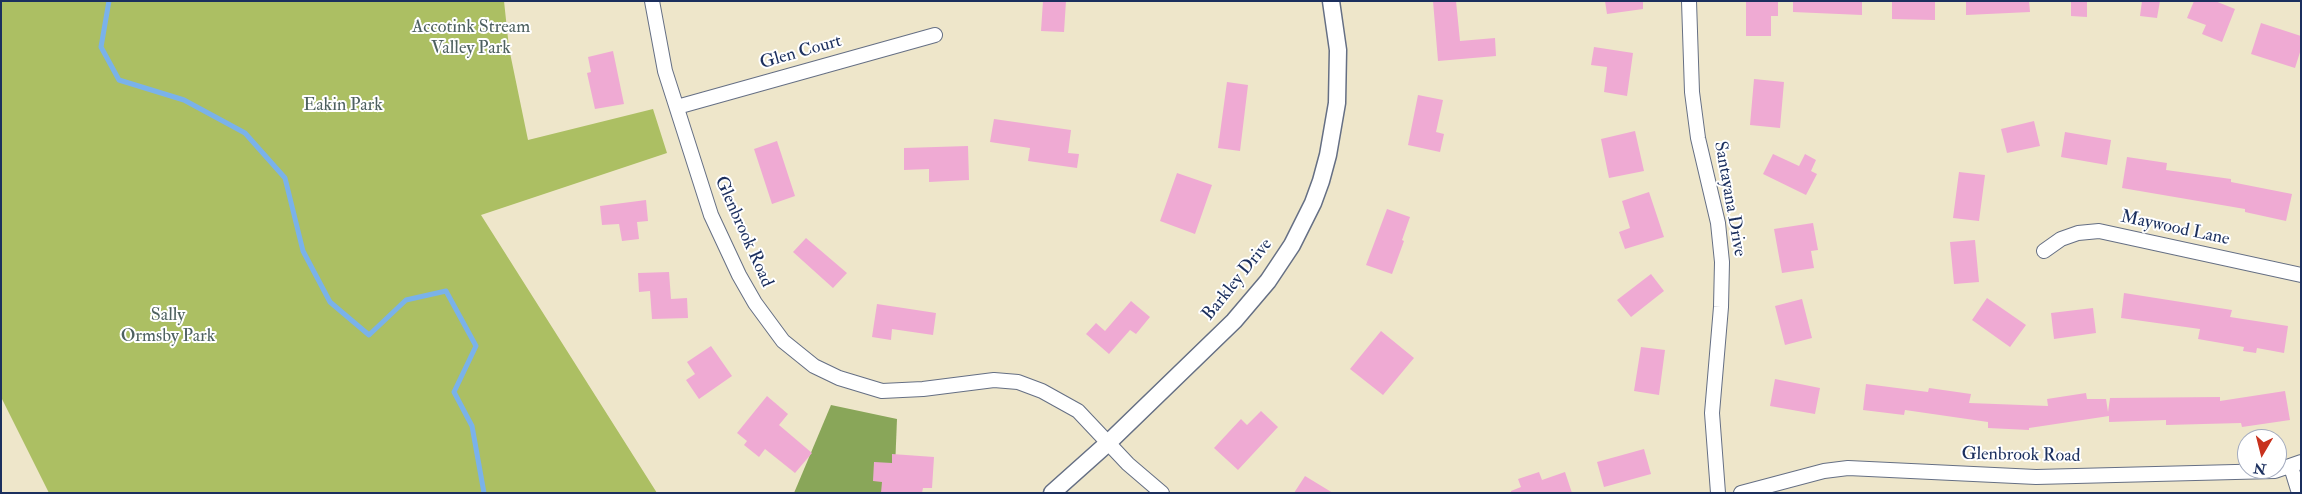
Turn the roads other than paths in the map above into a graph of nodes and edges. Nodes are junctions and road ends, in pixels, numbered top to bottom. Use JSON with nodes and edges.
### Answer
{"nodes":[{"id":1,"x":652,"y":1,"type":"edge"},
{"id":2,"x":1331,"y":1,"type":"edge"},
{"id":3,"x":1689,"y":1,"type":"edge"},
{"id":4,"x":935,"y":35,"type":"dead end"},
{"id":5,"x":677,"y":107,"type":"junction"},
{"id":6,"x":2044,"y":251,"type":"dead end"},
{"id":7,"x":2301,"y":275,"type":"edge"},
{"id":8,"x":1108,"y":443,"type":"junction"},
{"id":9,"x":2296,"y":465,"type":"edge"},
{"id":10,"x":1052,"y":493,"type":"edge"},
{"id":11,"x":1162,"y":493,"type":"edge"},
{"id":12,"x":1718,"y":493,"type":"edge"},
{"id":13,"x":1741,"y":493,"type":"edge"},
{"id":14,"x":2299,"y":493,"type":"edge"}],
"edges":[{"from":1,"to":5,"type":"street","name":"Glenbrook Road"},
{"from":2,"to":8,"type":"street","name":"Barkley Drive"},
{"from":3,"to":12,"type":"street","name":"Santayana Drive"},
{"from":4,"to":5,"type":"street","name":"Glen Court"},
{"from":5,"to":8,"type":"street","name":"Glenbrook Road"},
{"from":6,"to":7,"type":"street","name":"Maywood Lane"},
{"from":8,"to":10,"type":"street","name":"Barkley Drive"},
{"from":8,"to":11,"type":"street","name":"Glenbrook Road"},
{"from":9,"to":13,"type":"street","name":"Glenbrook Road"},
{"from":9,"to":14,"type":"street"}]}
